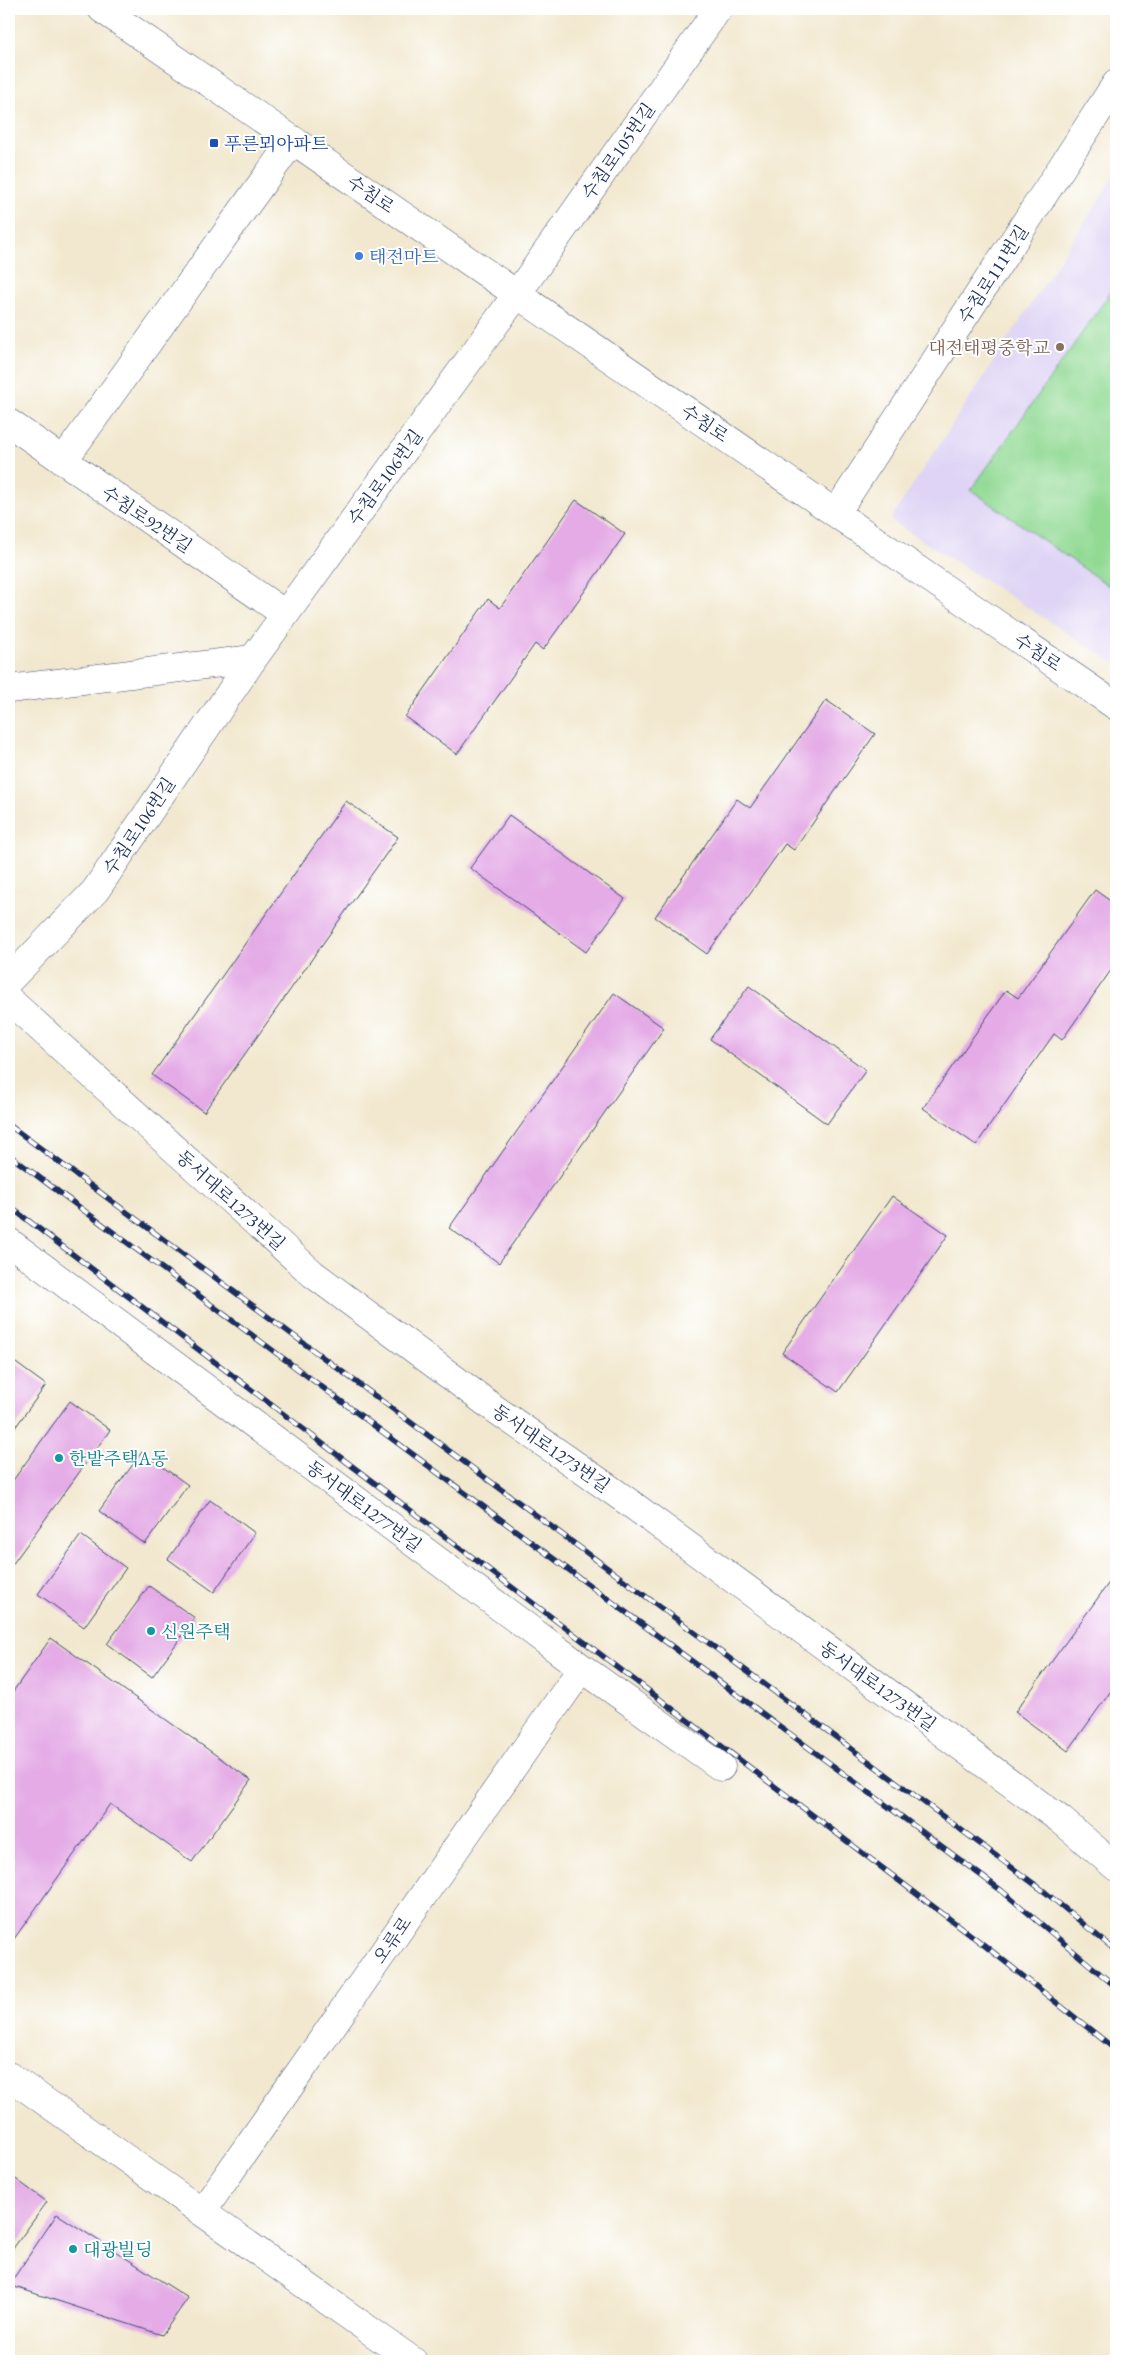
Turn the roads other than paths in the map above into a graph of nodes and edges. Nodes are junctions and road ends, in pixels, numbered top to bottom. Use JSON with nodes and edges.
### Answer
{"nodes":[{"id":1,"x":102,"y":9,"type":"edge"},
{"id":2,"x":718,"y":9,"type":"edge"},
{"id":3,"x":1116,"y":84,"type":"edge"},
{"id":4,"x":293,"y":140,"type":"junction"},
{"id":5,"x":517,"y":294,"type":"junction"},
{"id":6,"x":9,"y":423,"type":"edge"},
{"id":7,"x":62,"y":461,"type":"junction"},
{"id":8,"x":836,"y":513,"type":"junction"},
{"id":9,"x":285,"y":614,"type":"junction"},
{"id":10,"x":253,"y":659,"type":"junction"},
{"id":11,"x":9,"y":689,"type":"edge"},
{"id":12,"x":1116,"y":706,"type":"edge"},
{"id":13,"x":9,"y":980,"type":"edge"},
{"id":14,"x":9,"y":1000,"type":"edge"},
{"id":15,"x":9,"y":1242,"type":"edge"},
{"id":16,"x":582,"y":1668,"type":"junction"},
{"id":17,"x":721,"y":1767,"type":"dead end"},
{"id":18,"x":1116,"y":1867,"type":"edge"},
{"id":19,"x":9,"y":2076,"type":"edge"},
{"id":20,"x":202,"y":2212,"type":"junction"},
{"id":21,"x":413,"y":2361,"type":"edge"}],
"edges":[{"from":1,"to":4,"type":"street","name":"수침로"},
{"from":2,"to":5,"type":"street","name":"수침로105번길"},
{"from":3,"to":8,"type":"street","name":"수침로111번길"},
{"from":4,"to":5,"type":"street","name":"수침로"},
{"from":4,"to":7,"type":"street"},
{"from":5,"to":8,"type":"street","name":"수침로"},
{"from":5,"to":9,"type":"street","name":"수침로106번길"},
{"from":6,"to":7,"type":"street","name":"수침로92번길"},
{"from":7,"to":9,"type":"street","name":"수침로92번길"},
{"from":8,"to":12,"type":"street","name":"수침로"},
{"from":9,"to":10,"type":"street","name":"수침로106번길"},
{"from":10,"to":11,"type":"street"},
{"from":10,"to":13,"type":"street","name":"수침로106번길"},
{"from":14,"to":18,"type":"street","name":"동서대로1273번길"},
{"from":15,"to":16,"type":"street","name":"동서대로1277번길"},
{"from":16,"to":17,"type":"street","name":"동서대로1277번길"},
{"from":16,"to":20,"type":"street","name":"오류로"},
{"from":19,"to":20,"type":"street"},
{"from":20,"to":21,"type":"street"}]}
